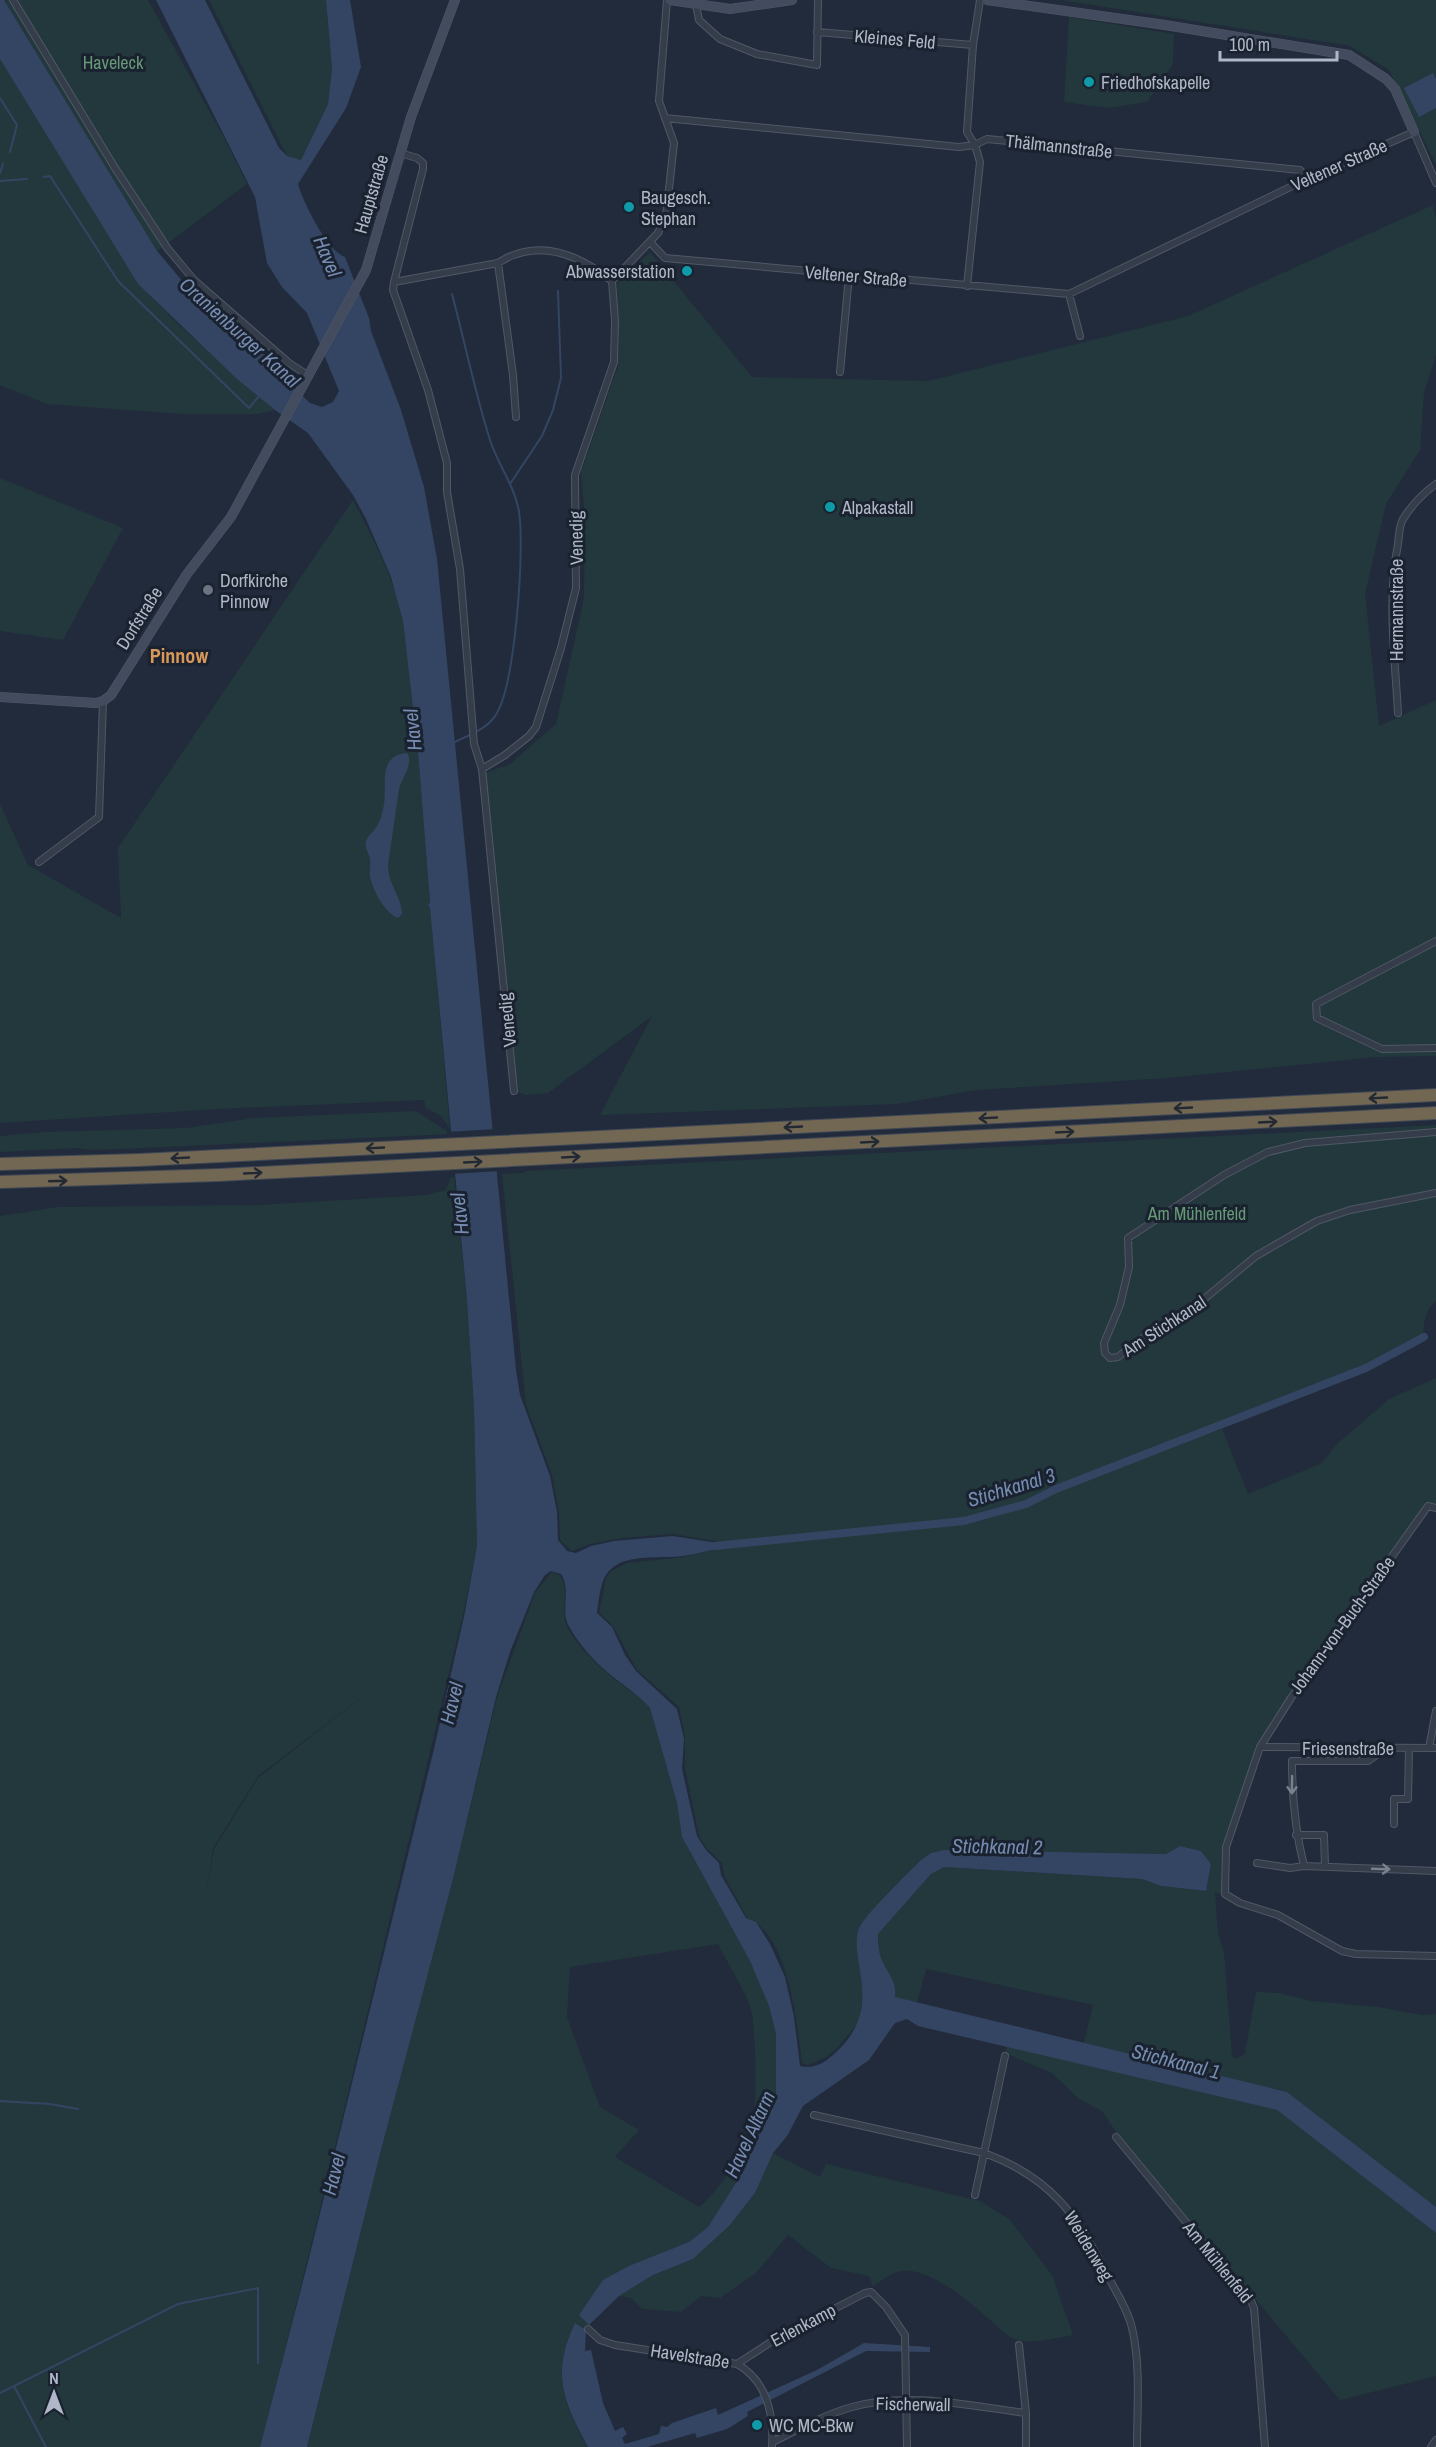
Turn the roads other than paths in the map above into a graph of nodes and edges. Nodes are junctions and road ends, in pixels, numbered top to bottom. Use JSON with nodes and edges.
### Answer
{"nodes":[{"id":1,"x":13,"y":0,"type":"edge"},
{"id":2,"x":455,"y":0,"type":"edge"},
{"id":3,"x":669,"y":0,"type":"edge"},
{"id":4,"x":792,"y":0,"type":"edge"},
{"id":5,"x":818,"y":0,"type":"edge"},
{"id":6,"x":980,"y":0,"type":"edge"},
{"id":7,"x":987,"y":0,"type":"edge"},
{"id":8,"x":696,"y":5,"type":"junction"},
{"id":9,"x":818,"y":32,"type":"junction"},
{"id":10,"x":973,"y":45,"type":"junction"},
{"id":11,"x":665,"y":118,"type":"junction"},
{"id":12,"x":1414,"y":132,"type":"junction"},
{"id":13,"x":975,"y":145,"type":"junction"},
{"id":14,"x":400,"y":153,"type":"junction"},
{"id":15,"x":1307,"y":179,"type":"junction"},
{"id":16,"x":1436,"y":183,"type":"edge"},
{"id":17,"x":650,"y":242,"type":"junction"},
{"id":18,"x":498,"y":263,"type":"junction"},
{"id":19,"x":849,"y":276,"type":"junction"},
{"id":20,"x":612,"y":281,"type":"junction"},
{"id":21,"x":394,"y":282,"type":"junction"},
{"id":22,"x":967,"y":286,"type":"junction"},
{"id":23,"x":1069,"y":294,"type":"junction"},
{"id":24,"x":1080,"y":336,"type":"dead end"},
{"id":25,"x":840,"y":372,"type":"dead end"},
{"id":26,"x":309,"y":376,"type":"junction"},
{"id":27,"x":302,"y":389,"type":"joint"},
{"id":28,"x":516,"y":417,"type":"dead end"},
{"id":29,"x":1436,"y":484,"type":"edge"},
{"id":30,"x":0,"y":697,"type":"edge"},
{"id":31,"x":104,"y":701,"type":"junction"},
{"id":32,"x":1398,"y":713,"type":"dead end"},
{"id":33,"x":482,"y":769,"type":"junction"},
{"id":34,"x":39,"y":862,"type":"dead end"},
{"id":35,"x":1436,"y":941,"type":"edge"},
{"id":36,"x":1436,"y":1048,"type":"edge"},
{"id":37,"x":514,"y":1091,"type":"dead end"},
{"id":38,"x":1436,"y":1095,"type":"edge"},
{"id":39,"x":1436,"y":1113,"type":"edge"},
{"id":40,"x":1436,"y":1132,"type":"edge"},
{"id":41,"x":0,"y":1164,"type":"edge"},
{"id":42,"x":0,"y":1182,"type":"edge"},
{"id":43,"x":1436,"y":1193,"type":"edge"},
{"id":44,"x":1436,"y":1508,"type":"edge"},
{"id":45,"x":1436,"y":1711,"type":"edge"},
{"id":46,"x":1260,"y":1747,"type":"junction"},
{"id":47,"x":1386,"y":1748,"type":"junction"},
{"id":48,"x":1409,"y":1748,"type":"junction"},
{"id":49,"x":1433,"y":1748,"type":"edge"},
{"id":50,"x":1394,"y":1824,"type":"dead end"},
{"id":51,"x":1296,"y":1835,"type":"junction"},
{"id":52,"x":1257,"y":1863,"type":"dead end"},
{"id":53,"x":1304,"y":1866,"type":"junction"},
{"id":54,"x":1325,"y":1867,"type":"junction"},
{"id":55,"x":1436,"y":1871,"type":"edge"},
{"id":56,"x":1436,"y":1956,"type":"edge"},
{"id":57,"x":1005,"y":2056,"type":"dead end"},
{"id":58,"x":814,"y":2115,"type":"dead end"},
{"id":59,"x":1116,"y":2137,"type":"dead end"},
{"id":60,"x":984,"y":2152,"type":"junction"},
{"id":61,"x":975,"y":2195,"type":"dead end"},
{"id":62,"x":588,"y":2329,"type":"dead end"},
{"id":63,"x":1019,"y":2345,"type":"dead end"},
{"id":64,"x":737,"y":2364,"type":"junction"},
{"id":65,"x":906,"y":2400,"type":"junction"},
{"id":66,"x":1026,"y":2413,"type":"junction"},
{"id":67,"x":1436,"y":2440,"type":"edge"},
{"id":68,"x":772,"y":2444,"type":"edge"},
{"id":69,"x":907,"y":2447,"type":"edge"},
{"id":70,"x":1026,"y":2447,"type":"edge"},
{"id":71,"x":1137,"y":2447,"type":"edge"},
{"id":72,"x":1264,"y":2447,"type":"edge"},
{"id":73,"x":1431,"y":2447,"type":"edge"}],
"edges":[{"from":1,"to":26,"type":"street"},
{"from":2,"to":14,"type":"main road","name":"Hauptstraße"},
{"from":3,"to":8,"type":"main road"},
{"from":3,"to":11,"type":"street"},
{"from":4,"to":8,"type":"main road"},
{"from":5,"to":9,"type":"street"},
{"from":6,"to":10,"type":"street"},
{"from":7,"to":12,"type":"main road"},
{"from":8,"to":9,"type":"street"},
{"from":9,"to":10,"type":"street","name":"Kleines Feld"},
{"from":10,"to":13,"type":"street"},
{"from":11,"to":13,"type":"street","name":"Thälmannstraße"},
{"from":11,"to":17,"type":"street"},
{"from":12,"to":15,"type":"street","name":"Veltener Straße"},
{"from":12,"to":16,"type":"street"},
{"from":13,"to":15,"type":"street","name":"Thälmannstraße"},
{"from":13,"to":22,"type":"street"},
{"from":14,"to":21,"type":"street","name":"Venedig"},
{"from":14,"to":26,"type":"main road","name":"Hauptstraße"},
{"from":15,"to":23,"type":"street","name":"Veltener Straße"},
{"from":17,"to":19,"type":"street","name":"Veltener Straße"},
{"from":17,"to":20,"type":"street"},
{"from":18,"to":20,"type":"street"},
{"from":18,"to":21,"type":"street"},
{"from":18,"to":28,"type":"street"},
{"from":19,"to":22,"type":"street","name":"Veltener Straße"},
{"from":19,"to":25,"type":"street"},
{"from":20,"to":33,"type":"street","name":"Venedig"},
{"from":21,"to":33,"type":"street","name":"Venedig"},
{"from":22,"to":23,"type":"street","name":"Veltener Straße"},
{"from":23,"to":24,"type":"street"},
{"from":26,"to":27,"type":"main road","name":"Hauptstraße"},
{"from":27,"to":31,"type":"main road","name":"Dorfstraße"},
{"from":29,"to":32,"type":"street","name":"Hermannstraße"},
{"from":30,"to":31,"type":"main road"},
{"from":31,"to":34,"type":"street"},
{"from":33,"to":37,"type":"street","name":"Venedig"},
{"from":35,"to":36,"type":"street"},
{"from":38,"to":41,"type":"highway","one_way":true},
{"from":42,"to":39,"type":"highway","one_way":true},
{"from":40,"to":43,"type":"street","name":"Am Stichkanal"},
{"from":44,"to":46,"type":"street","name":"Johann-von-Buch-Straße"},
{"from":45,"to":49,"type":"street"},
{"from":46,"to":47,"type":"street","name":"Friesenstraße"},
{"from":46,"to":56,"type":"street","name":"Johann-von-Buch-Straße"},
{"from":47,"to":48,"type":"street","name":"Friesenstraße"},
{"from":47,"to":51,"type":"street","one_way":true},
{"from":48,"to":49,"type":"street","name":"Friesenstraße"},
{"from":48,"to":50,"type":"street"},
{"from":51,"to":53,"type":"street"},
{"from":51,"to":54,"type":"street"},
{"from":52,"to":53,"type":"street"},
{"from":53,"to":54,"type":"street"},
{"from":54,"to":55,"type":"street","one_way":true},
{"from":57,"to":60,"type":"street"},
{"from":58,"to":60,"type":"street","name":"Weidenweg"},
{"from":59,"to":72,"type":"street","name":"Am Mühlenfeld"},
{"from":60,"to":61,"type":"street"},
{"from":60,"to":71,"type":"street","name":"Weidenweg"},
{"from":62,"to":64,"type":"street","name":"Havelstraße"},
{"from":63,"to":66,"type":"street"},
{"from":64,"to":65,"type":"street","name":"Erlenkamp"},
{"from":64,"to":68,"type":"street","name":"Havelstraße"},
{"from":65,"to":66,"type":"street","name":"Fischerwall"},
{"from":65,"to":68,"type":"street","name":"Fischerwall"},
{"from":65,"to":69,"type":"street"},
{"from":66,"to":70,"type":"street"},
{"from":67,"to":73,"type":"street"}]}
